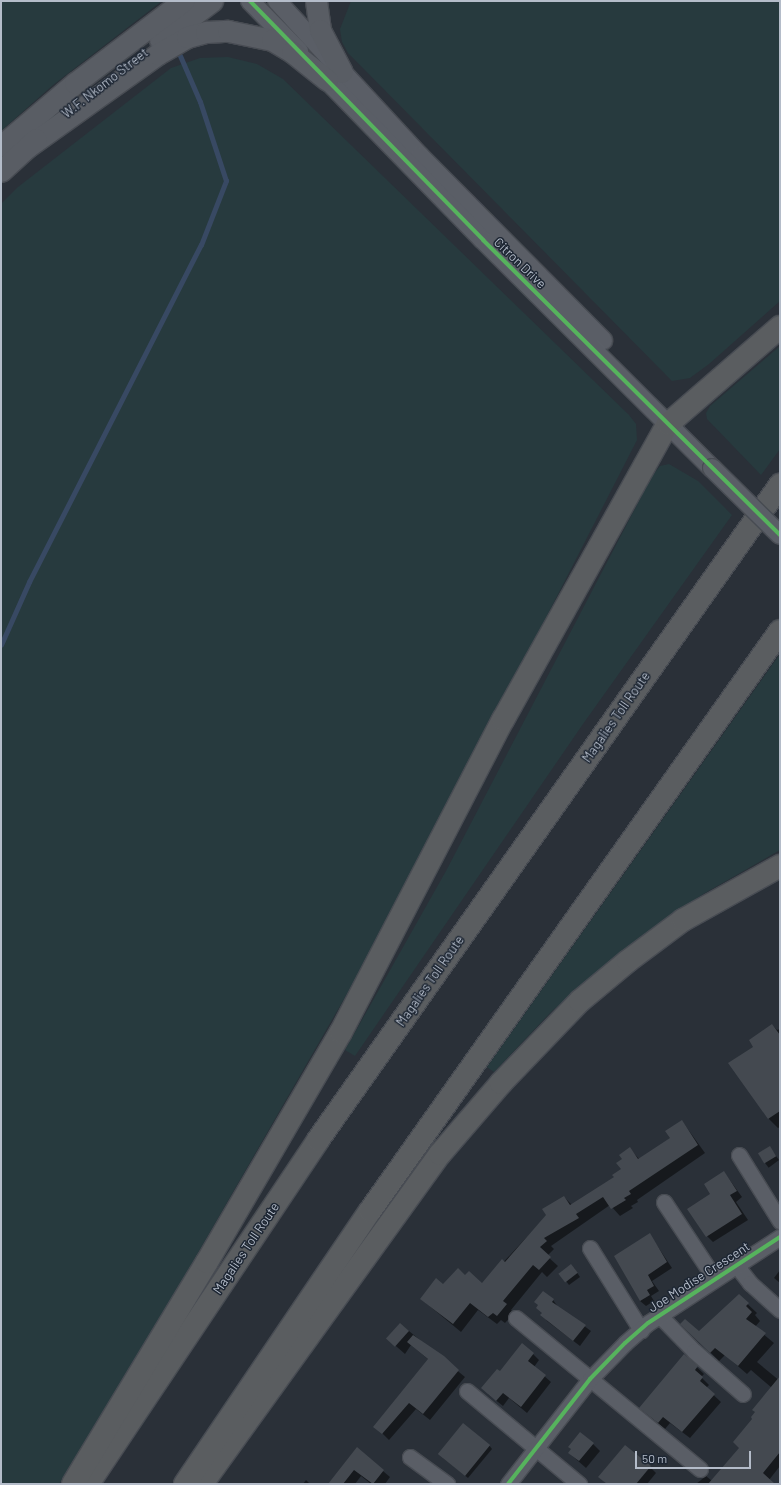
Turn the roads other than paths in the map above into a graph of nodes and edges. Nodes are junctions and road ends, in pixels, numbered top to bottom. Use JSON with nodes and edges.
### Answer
{"nodes":[{"id":1,"x":183,"y":1,"type":"edge"},
{"id":2,"x":212,"y":1,"type":"edge"},
{"id":3,"x":250,"y":1,"type":"edge"},
{"id":4,"x":278,"y":1,"type":"edge"},
{"id":5,"x":316,"y":1,"type":"edge"},
{"id":6,"x":335,"y":76,"type":"junction"},
{"id":7,"x":1,"y":146,"type":"edge"},
{"id":8,"x":26,"y":148,"type":"junction"},
{"id":9,"x":1,"y":171,"type":"edge"},
{"id":10,"x":780,"y":327,"type":"edge"},
{"id":11,"x":672,"y":420,"type":"junction"},
{"id":12,"x":717,"y":464,"type":"junction"},
{"id":13,"x":780,"y":485,"type":"edge"},
{"id":14,"x":780,"y":518,"type":"edge"},
{"id":15,"x":780,"y":535,"type":"edge"},
{"id":16,"x":780,"y":631,"type":"edge"},
{"id":17,"x":780,"y":866,"type":"edge"},
{"id":18,"x":739,"y":1155,"type":"dead end"},
{"id":19,"x":664,"y":1202,"type":"dead end"},
{"id":20,"x":780,"y":1221,"type":"edge"},
{"id":21,"x":780,"y":1237,"type":"edge"},
{"id":22,"x":590,"y":1248,"type":"dead end"},
{"id":23,"x":736,"y":1265,"type":"junction"},
{"id":24,"x":715,"y":1279,"type":"junction"},
{"id":25,"x":780,"y":1310,"type":"edge"},
{"id":26,"x":660,"y":1316,"type":"junction"},
{"id":27,"x":516,"y":1318,"type":"dead end"},
{"id":28,"x":641,"y":1330,"type":"junction"},
{"id":29,"x":590,"y":1379,"type":"junction"},
{"id":30,"x":467,"y":1391,"type":"dead end"},
{"id":31,"x":743,"y":1394,"type":"dead end"},
{"id":32,"x":536,"y":1448,"type":"junction"},
{"id":33,"x":410,"y":1458,"type":"dead end"},
{"id":34,"x":700,"y":1469,"type":"dead end"},
{"id":35,"x":73,"y":1484,"type":"edge"},
{"id":36,"x":88,"y":1484,"type":"edge"},
{"id":37,"x":185,"y":1484,"type":"edge"},
{"id":38,"x":202,"y":1484,"type":"edge"},
{"id":39,"x":447,"y":1484,"type":"edge"},
{"id":40,"x":508,"y":1484,"type":"edge"},
{"id":41,"x":580,"y":1484,"type":"edge"}],
"edges":[{"from":1,"to":7,"type":"main road","name":"W.F. Nkomo Street"},
{"from":2,"to":8,"type":"main road","name":"W.F. Nkomo Street"},
{"from":3,"to":6,"type":"street","name":"Citron Drive"},
{"from":4,"to":6,"type":"street","name":"Citron Drive"},
{"from":5,"to":6,"type":"main road"},
{"from":6,"to":8,"type":"main road"},
{"from":6,"to":11,"type":"street","name":"Citron Drive"},
{"from":8,"to":9,"type":"main road","name":"W.F. Nkomo Street"},
{"from":10,"to":11,"type":"highway"},
{"from":11,"to":12,"type":"street","name":"Citron Drive"},
{"from":11,"to":35,"type":"highway"},
{"from":12,"to":14,"type":"street","name":"Citron Drive"},
{"from":12,"to":15,"type":"street","name":"Citron Drive","bridge":true},
{"from":13,"to":36,"type":"highway","name":"Magalies Toll Route"},
{"from":16,"to":37,"type":"highway"},
{"from":17,"to":38,"type":"highway"},
{"from":18,"to":20,"type":"street"},
{"from":19,"to":24,"type":"street","name":"Joe Modise Crescent"},
{"from":21,"to":23,"type":"street","name":"Joe Modise Crescent"},
{"from":22,"to":28,"type":"street","name":"Joe Modise Crescent"},
{"from":23,"to":24,"type":"street","name":"Joe Modise Crescent"},
{"from":23,"to":25,"type":"street","name":"Joe Modise Crescent"},
{"from":24,"to":26,"type":"street","name":"Joe Modise Crescent"},
{"from":26,"to":28,"type":"street","name":"Joe Modise Crescent"},
{"from":26,"to":31,"type":"street","name":"Joe Modise Crescent"},
{"from":27,"to":29,"type":"street"},
{"from":28,"to":29,"type":"street","name":"Joe Modise Crescent"},
{"from":29,"to":32,"type":"street","name":"Joe Modise Crescent"},
{"from":29,"to":34,"type":"street"},
{"from":30,"to":32,"type":"street"},
{"from":32,"to":40,"type":"street","name":"Joe Modise Crescent"},
{"from":32,"to":41,"type":"street"},
{"from":33,"to":39,"type":"street"}]}
